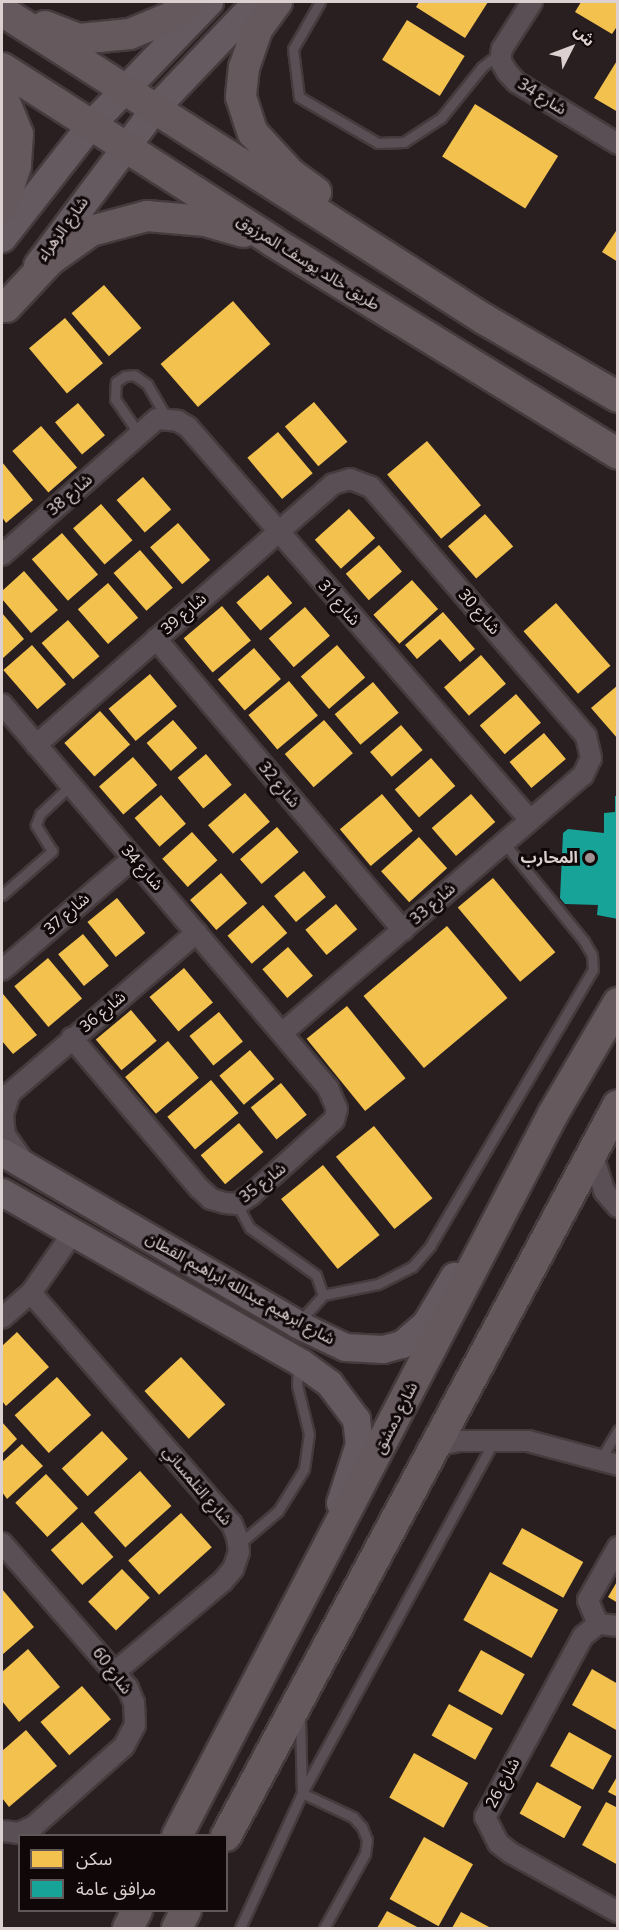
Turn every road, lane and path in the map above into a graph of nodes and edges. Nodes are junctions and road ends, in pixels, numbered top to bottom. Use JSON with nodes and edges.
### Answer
{"nodes":[{"id":1,"x":189,"y":2,"type":"edge"},
{"id":2,"x":210,"y":2,"type":"edge"},
{"id":3,"x":256,"y":2,"type":"edge"},
{"id":4,"x":278,"y":2,"type":"edge"},
{"id":5,"x":320,"y":2,"type":"edge"},
{"id":6,"x":532,"y":2,"type":"edge"},
{"id":7,"x":2,"y":10,"type":"edge"},
{"id":8,"x":501,"y":60,"type":"junction"},
{"id":9,"x":2,"y":68,"type":"edge"},
{"id":10,"x":122,"y":90,"type":"junction"},
{"id":11,"x":2,"y":95,"type":"edge"},
{"id":12,"x":154,"y":110,"type":"junction"},
{"id":13,"x":92,"y":124,"type":"junction"},
{"id":14,"x":125,"y":144,"type":"junction"},
{"id":15,"x":618,"y":144,"type":"edge"},
{"id":16,"x":2,"y":208,"type":"edge"},
{"id":17,"x":2,"y":238,"type":"edge"},
{"id":18,"x":272,"y":241,"type":"junction"},
{"id":19,"x":4,"y":310,"type":"edge"},
{"id":20,"x":484,"y":318,"type":"junction"},
{"id":21,"x":618,"y":396,"type":"edge"},
{"id":22,"x":167,"y":418,"type":"junction"},
{"id":23,"x":139,"y":434,"type":"junction"},
{"id":24,"x":618,"y":454,"type":"edge"},
{"id":25,"x":333,"y":484,"type":"joint"},
{"id":26,"x":277,"y":533,"type":"junction"},
{"id":27,"x":2,"y":555,"type":"edge"},
{"id":28,"x":156,"y":639,"type":"junction"},
{"id":29,"x":2,"y":704,"type":"edge"},
{"id":30,"x":36,"y":745,"type":"junction"},
{"id":31,"x":583,"y":775,"type":"joint"},
{"id":32,"x":71,"y":785,"type":"junction"},
{"id":33,"x":530,"y":820,"type":"junction"},
{"id":34,"x":504,"y":843,"type":"junction"},
{"id":35,"x":133,"y":858,"type":"junction"},
{"id":36,"x":2,"y":895,"type":"edge"},
{"id":37,"x":403,"y":930,"type":"junction"},
{"id":38,"x":197,"y":932,"type":"junction"},
{"id":39,"x":2,"y":970,"type":"edge"},
{"id":40,"x":618,"y":1003,"type":"edge"},
{"id":41,"x":283,"y":1032,"type":"junction"},
{"id":42,"x":72,"y":1038,"type":"junction"},
{"id":43,"x":604,"y":1054,"type":"edge"},
{"id":44,"x":6,"y":1097,"type":"edge"},
{"id":45,"x":553,"y":1113,"type":"junction"},
{"id":46,"x":615,"y":1116,"type":"edge"},
{"id":47,"x":2,"y":1152,"type":"edge"},
{"id":48,"x":592,"y":1153,"type":"junction"},
{"id":49,"x":31,"y":1168,"type":"junction"},
{"id":50,"x":2,"y":1192,"type":"edge"},
{"id":51,"x":237,"y":1204,"type":"junction"},
{"id":52,"x":618,"y":1207,"type":"edge"},
{"id":53,"x":72,"y":1234,"type":"junction"},
{"id":54,"x":197,"y":1266,"type":"junction"},
{"id":55,"x":230,"y":1285,"type":"junction"},
{"id":56,"x":32,"y":1293,"type":"junction"},
{"id":57,"x":323,"y":1295,"type":"junction"},
{"id":58,"x":183,"y":1296,"type":"junction"},
{"id":59,"x":218,"y":1316,"type":"junction"},
{"id":60,"x":2,"y":1318,"type":"edge"},
{"id":61,"x":306,"y":1329,"type":"junction"},
{"id":62,"x":300,"y":1362,"type":"junction"},
{"id":63,"x":618,"y":1430,"type":"edge"},
{"id":64,"x":494,"y":1441,"type":"junction"},
{"id":65,"x":434,"y":1446,"type":"junction"},
{"id":66,"x":609,"y":1462,"type":"edge"},
{"id":67,"x":2,"y":1543,"type":"edge"},
{"id":68,"x":238,"y":1545,"type":"junction"},
{"id":69,"x":618,"y":1547,"type":"edge"},
{"id":70,"x":320,"y":1565,"type":"junction"},
{"id":71,"x":598,"y":1624,"type":"junction"},
{"id":72,"x":618,"y":1626,"type":"edge"},
{"id":73,"x":116,"y":1671,"type":"junction"},
{"id":74,"x":299,"y":1699,"type":"junction"},
{"id":75,"x":302,"y":1793,"type":"junction"},
{"id":76,"x":2,"y":1831,"type":"edge"},
{"id":77,"x":178,"y":1834,"type":"edge"},
{"id":78,"x":227,"y":1834,"type":"edge"},
{"id":79,"x":136,"y":1912,"type":"edge"},
{"id":80,"x":186,"y":1912,"type":"edge"},
{"id":81,"x":618,"y":1912,"type":"edge"},
{"id":82,"x":128,"y":1929,"type":"edge"},
{"id":83,"x":177,"y":1929,"type":"edge"},
{"id":84,"x":240,"y":1929,"type":"edge"},
{"id":85,"x":324,"y":1929,"type":"edge"}],
"edges":[{"from":1,"to":7,"type":"main road"},
{"from":2,"to":10,"type":"street"},
{"from":3,"to":12,"type":"street","name":"شارع الزهراء"},
{"from":4,"to":20,"type":"main road"},
{"from":5,"to":8,"type":"lane"},
{"from":6,"to":8,"type":"street"},
{"from":7,"to":10,"type":"main road"},
{"from":8,"to":15,"type":"street","name":"شارع 34"},
{"from":9,"to":13,"type":"main road","name":"طريق خالد يوسف المرزوق"},
{"from":10,"to":12,"type":"main road"},
{"from":10,"to":13,"type":"street"},
{"from":11,"to":16,"type":"main road"},
{"from":12,"to":14,"type":"street","name":"شارع الزهراء"},
{"from":12,"to":20,"type":"main road"},
{"from":13,"to":14,"type":"main road","name":"طريق خالد يوسف المرزوق"},
{"from":13,"to":17,"type":"street"},
{"from":14,"to":18,"type":"main road","name":"طريق خالد يوسف المرزوق"},
{"from":14,"to":19,"type":"street","name":"شارع الزهراء"},
{"from":18,"to":19,"type":"main road"},
{"from":18,"to":24,"type":"main road","name":"طريق خالد يوسف المرزوق"},
{"from":20,"to":21,"type":"main road"},
{"from":22,"to":23,"type":"street"},
{"from":22,"to":23,"type":"lane"},
{"from":22,"to":26,"type":"street","name":"شارع 31"},
{"from":23,"to":27,"type":"street","name":"شارع 38"},
{"from":25,"to":26,"type":"street","name":"شارع 39"},
{"from":25,"to":31,"type":"street","name":"شارع 30"},
{"from":26,"to":28,"type":"street","name":"شارع 39"},
{"from":26,"to":33,"type":"street","name":"شارع 31"},
{"from":28,"to":30,"type":"street","name":"شارع 39"},
{"from":28,"to":37,"type":"street","name":"شارع 32"},
{"from":29,"to":30,"type":"street","name":"شارع 34"},
{"from":30,"to":32,"type":"street","name":"شارع 34"},
{"from":31,"to":33,"type":"street","name":"شارع 33"},
{"from":32,"to":35,"type":"street","name":"شارع 34"},
{"from":32,"to":36,"type":"lane"},
{"from":33,"to":34,"type":"street","name":"شارع 33"},
{"from":34,"to":37,"type":"street","name":"شارع 33"},
{"from":34,"to":57,"type":"lane"},
{"from":35,"to":38,"type":"street","name":"شارع 34"},
{"from":35,"to":39,"type":"street","name":"شارع 37"},
{"from":37,"to":41,"type":"street","name":"شارع 33"},
{"from":38,"to":41,"type":"street","name":"شارع 34"},
{"from":38,"to":42,"type":"street","name":"شارع 36"},
{"from":40,"to":43,"type":"main road","name":"شارع دمشق"},
{"from":41,"to":51,"type":"street","name":"شارع 35"},
{"from":42,"to":44,"type":"street","name":"شارع 36"},
{"from":42,"to":51,"type":"street","name":"شارع 35"},
{"from":43,"to":45,"type":"main road","name":"شارع دمشق"},
{"from":44,"to":49,"type":"street","name":"شارع 36"},
{"from":45,"to":61,"type":"street","name":"شارع ابرهيم عبدالله ابراهيم القطان"},
{"from":45,"to":70,"type":"main road","name":"شارع دمشق"},
{"from":46,"to":48,"type":"main road"},
{"from":47,"to":49,"type":"street","name":"شارع ابرهيم عبدالله ابراهيم القطان"},
{"from":48,"to":52,"type":"street"},
{"from":48,"to":65,"type":"main road"},
{"from":49,"to":54,"type":"street","name":"شارع ابرهيم عبدالله ابراهيم القطان"},
{"from":50,"to":53,"type":"street","name":"شارع ابرهيم عبدالله ابراهيم القطان"},
{"from":51,"to":57,"type":"lane"},
{"from":53,"to":56,"type":"street"},
{"from":53,"to":58,"type":"street","name":"شارع ابرهيم عبدالله ابراهيم القطان"},
{"from":54,"to":55,"type":"street","name":"شارع ابرهيم عبدالله ابراهيم القطان"},
{"from":54,"to":58,"type":"street"},
{"from":55,"to":59,"type":"street"},
{"from":55,"to":61,"type":"street","name":"شارع ابرهيم عبدالله ابراهيم القطان"},
{"from":56,"to":60,"type":"street"},
{"from":56,"to":68,"type":"street","name":"شارع التلمساني"},
{"from":57,"to":61,"type":"lane"},
{"from":58,"to":59,"type":"street","name":"شارع ابرهيم عبدالله ابراهيم القطان"},
{"from":59,"to":62,"type":"street","name":"شارع ابرهيم عبدالله ابراهيم القطان"},
{"from":61,"to":62,"type":"street"},
{"from":62,"to":68,"type":"lane"},
{"from":62,"to":70,"type":"street","name":"شارع ابرهيم عبدالله ابراهيم القطان"},
{"from":63,"to":66,"type":"lane"},
{"from":64,"to":65,"type":"street"},
{"from":64,"to":66,"type":"street"},
{"from":64,"to":75,"type":"lane"},
{"from":65,"to":74,"type":"main road"},
{"from":67,"to":73,"type":"street","name":"شارع 60"},
{"from":68,"to":73,"type":"street","name":"شارع التلمساني"},
{"from":69,"to":71,"type":"street"},
{"from":70,"to":77,"type":"main road","name":"شارع دمشق"},
{"from":71,"to":72,"type":"street"},
{"from":71,"to":81,"type":"street","name":"شارع 26"},
{"from":73,"to":76,"type":"street","name":"شارع 60"},
{"from":74,"to":75,"type":"lane"},
{"from":74,"to":78,"type":"main road"},
{"from":75,"to":84,"type":"lane"},
{"from":75,"to":85,"type":"lane"},
{"from":79,"to":82,"type":"main road"},
{"from":80,"to":83,"type":"main road"}]}
